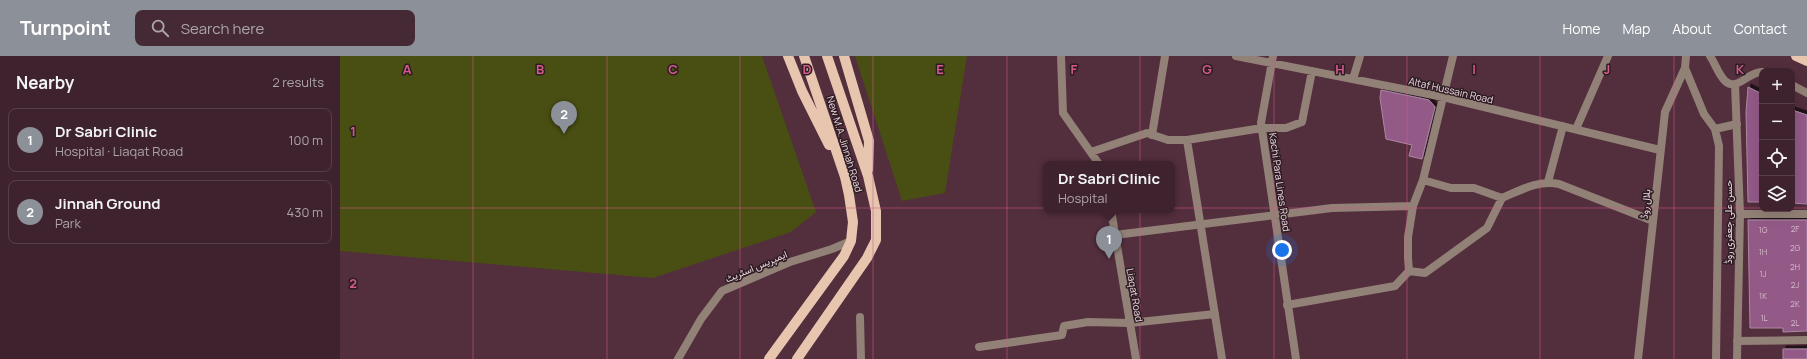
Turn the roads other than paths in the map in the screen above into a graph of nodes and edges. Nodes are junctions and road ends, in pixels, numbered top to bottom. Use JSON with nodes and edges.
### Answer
{"nodes":[{"id":1,"x":788,"y":56,"type":"edge"},
{"id":2,"x":804,"y":56,"type":"edge"},
{"id":3,"x":827,"y":56,"type":"edge"},
{"id":4,"x":844,"y":56,"type":"edge"},
{"id":5,"x":1061,"y":56,"type":"edge"},
{"id":6,"x":1165,"y":56,"type":"edge"},
{"id":7,"x":1236,"y":56,"type":"edge"},
{"id":8,"x":1360,"y":56,"type":"edge"},
{"id":9,"x":1453,"y":56,"type":"edge"},
{"id":10,"x":1608,"y":56,"type":"edge"},
{"id":11,"x":1686,"y":56,"type":"edge"},
{"id":12,"x":1710,"y":56,"type":"edge"},
{"id":13,"x":1796,"y":56,"type":"edge"},
{"id":14,"x":1272,"y":60,"type":"edge"},
{"id":15,"x":1807,"y":61,"type":"edge"},
{"id":16,"x":1685,"y":68,"type":"junction"},
{"id":17,"x":1312,"y":71,"type":"junction"},
{"id":18,"x":1759,"y":73,"type":"edge"},
{"id":19,"x":1353,"y":79,"type":"junction"},
{"id":20,"x":1735,"y":84,"type":"junction"},
{"id":21,"x":1795,"y":87,"type":"edge"},
{"id":22,"x":1807,"y":93,"type":"edge"},
{"id":23,"x":1443,"y":97,"type":"junction"},
{"id":24,"x":1737,"y":124,"type":"junction"},
{"id":25,"x":1563,"y":126,"type":"junction"},
{"id":26,"x":1262,"y":128,"type":"junction"},
{"id":27,"x":1576,"y":129,"type":"junction"},
{"id":28,"x":1715,"y":129,"type":"junction"},
{"id":29,"x":1152,"y":135,"type":"junction"},
{"id":30,"x":1187,"y":140,"type":"junction"},
{"id":31,"x":1660,"y":150,"type":"junction"},
{"id":32,"x":1090,"y":152,"type":"junction"},
{"id":33,"x":1097,"y":161,"type":"edge"},
{"id":34,"x":868,"y":176,"type":"junction"},
{"id":35,"x":845,"y":177,"type":"junction"},
{"id":36,"x":1423,"y":180,"type":"junction"},
{"id":37,"x":1548,"y":182,"type":"junction"},
{"id":38,"x":1502,"y":198,"type":"junction"},
{"id":39,"x":1413,"y":206,"type":"junction"},
{"id":40,"x":1111,"y":213,"type":"edge"},
{"id":41,"x":1274,"y":214,"type":"junction"},
{"id":42,"x":1740,"y":214,"type":"junction"},
{"id":43,"x":1807,"y":214,"type":"edge"},
{"id":44,"x":1653,"y":221,"type":"junction"},
{"id":45,"x":1201,"y":224,"type":"junction"},
{"id":46,"x":1115,"y":235,"type":"junction"},
{"id":47,"x":851,"y":241,"type":"junction"},
{"id":48,"x":1409,"y":270,"type":"junction"},
{"id":49,"x":1287,"y":305,"type":"junction"},
{"id":50,"x":1215,"y":314,"type":"junction"},
{"id":51,"x":860,"y":317,"type":"dead end"},
{"id":52,"x":1130,"y":323,"type":"junction"},
{"id":53,"x":1807,"y":340,"type":"edge"},
{"id":54,"x":1737,"y":341,"type":"junction"},
{"id":55,"x":979,"y":347,"type":"dead end"},
{"id":56,"x":678,"y":359,"type":"edge"},
{"id":57,"x":769,"y":359,"type":"edge"},
{"id":58,"x":797,"y":359,"type":"edge"},
{"id":59,"x":861,"y":359,"type":"edge"},
{"id":60,"x":1136,"y":359,"type":"edge"},
{"id":61,"x":1222,"y":359,"type":"edge"},
{"id":62,"x":1296,"y":359,"type":"edge"},
{"id":63,"x":1638,"y":359,"type":"edge"},
{"id":64,"x":1716,"y":359,"type":"edge"},
{"id":65,"x":1737,"y":359,"type":"edge"}],
"edges":[{"from":1,"to":35,"type":"main road"},
{"from":2,"to":35,"type":"main road","name":"New M.A. Jinnah Road"},
{"from":3,"to":34,"type":"main road","name":"New M.A. Jinnah Road"},
{"from":4,"to":34,"type":"main road"},
{"from":5,"to":32,"type":"street"},
{"from":6,"to":29,"type":"street"},
{"from":7,"to":14,"type":"street","name":"Altaf Hussain Road"},
{"from":8,"to":19,"type":"street"},
{"from":9,"to":23,"type":"street"},
{"from":10,"to":27,"type":"street"},
{"from":11,"to":16,"type":"street","name":"بلال روڈ"},
{"from":12,"to":20,"type":"street"},
{"from":13,"to":15,"type":"main road"},
{"from":14,"to":17,"type":"street","name":"Altaf Hussain Road"},
{"from":14,"to":26,"type":"street","name":"Kachi Para Lines Road"},
{"from":16,"to":28,"type":"street"},
{"from":16,"to":31,"type":"street","name":"بلال روڈ"},
{"from":17,"to":19,"type":"street","name":"Altaf Hussain Road"},
{"from":17,"to":26,"type":"street"},
{"from":18,"to":20,"type":"street"},
{"from":19,"to":23,"type":"street","name":"Altaf Hussain Road"},
{"from":20,"to":24,"type":"street","name":"حسن علی جعفری روڈ"},
{"from":21,"to":22,"type":"street"},
{"from":23,"to":25,"type":"street","name":"Altaf Hussain Road"},
{"from":23,"to":36,"type":"street"},
{"from":24,"to":28,"type":"street"},
{"from":24,"to":42,"type":"street","name":"حسن علی جعفری روڈ"},
{"from":25,"to":27,"type":"street","name":"Altaf Hussain Road"},
{"from":25,"to":37,"type":"street"},
{"from":26,"to":30,"type":"street"},
{"from":26,"to":41,"type":"street","name":"Kachi Para Lines Road"},
{"from":27,"to":31,"type":"street","name":"Altaf Hussain Road"},
{"from":28,"to":64,"type":"street"},
{"from":29,"to":30,"type":"street"},
{"from":29,"to":32,"type":"street"},
{"from":30,"to":45,"type":"street"},
{"from":31,"to":44,"type":"street","name":"بلال روڈ"},
{"from":32,"to":33,"type":"street"},
{"from":34,"to":58,"type":"main road","name":"New M.A. Jinnah Road"},
{"from":35,"to":47,"type":"main road","name":"New M.A. Jinnah Road"},
{"from":36,"to":38,"type":"street"},
{"from":36,"to":39,"type":"street"},
{"from":37,"to":38,"type":"street"},
{"from":37,"to":44,"type":"street"},
{"from":38,"to":48,"type":"street"},
{"from":39,"to":41,"type":"street"},
{"from":39,"to":48,"type":"street"},
{"from":40,"to":46,"type":"street","name":"Liaqat Road"},
{"from":41,"to":45,"type":"street"},
{"from":41,"to":49,"type":"street","name":"Kachi Para Lines Road"},
{"from":42,"to":43,"type":"street"},
{"from":42,"to":54,"type":"street","name":"حسن علی جعفری روڈ"},
{"from":44,"to":63,"type":"street","name":"بلال روڈ"},
{"from":45,"to":46,"type":"street"},
{"from":45,"to":50,"type":"street"},
{"from":46,"to":52,"type":"street","name":"Liaqat Road"},
{"from":47,"to":56,"type":"street","name":"ایمپریس اسٹریٹ"},
{"from":47,"to":57,"type":"main road","name":"New M.A. Jinnah Road"},
{"from":48,"to":49,"type":"street"},
{"from":49,"to":62,"type":"street","name":"Kachi Para Lines Road"},
{"from":50,"to":52,"type":"street"},
{"from":50,"to":61,"type":"street"},
{"from":51,"to":59,"type":"street"},
{"from":52,"to":55,"type":"street"},
{"from":52,"to":60,"type":"street","name":"Liaqat Road"},
{"from":53,"to":54,"type":"street"},
{"from":54,"to":65,"type":"street","name":"حسن علی جعفری روڈ"}]}
